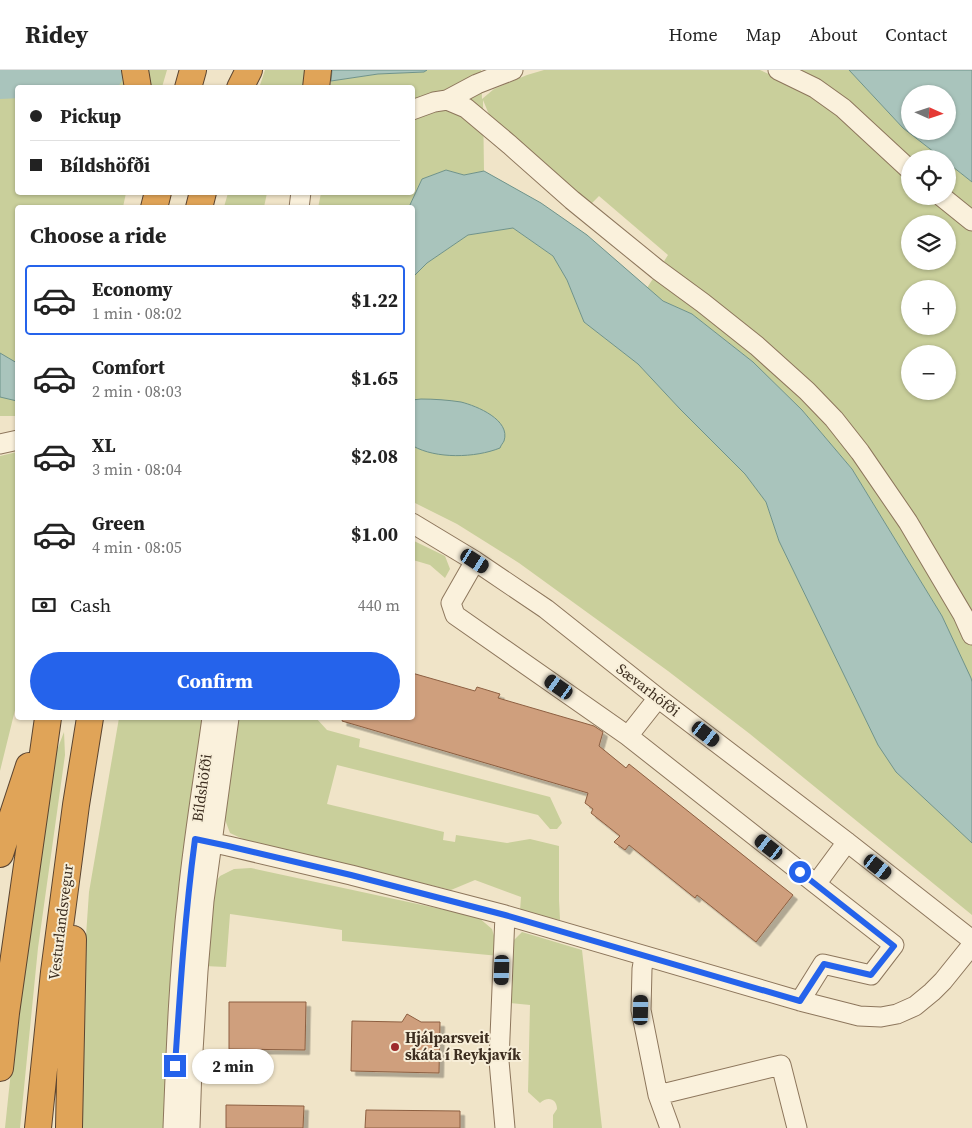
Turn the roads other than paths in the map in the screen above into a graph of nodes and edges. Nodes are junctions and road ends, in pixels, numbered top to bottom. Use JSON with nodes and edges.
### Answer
{"nodes":[{"id":1,"x":134,"y":70,"type":"edge"},
{"id":2,"x":193,"y":70,"type":"edge"},
{"id":3,"x":238,"y":70,"type":"edge"},
{"id":4,"x":249,"y":70,"type":"edge"},
{"id":5,"x":318,"y":70,"type":"edge"},
{"id":6,"x":512,"y":70,"type":"edge"},
{"id":7,"x":778,"y":70,"type":"edge"},
{"id":8,"x":137,"y":85,"type":"edge"},
{"id":9,"x":189,"y":85,"type":"edge"},
{"id":10,"x":234,"y":85,"type":"edge"},
{"id":11,"x":242,"y":85,"type":"edge"},
{"id":12,"x":316,"y":85,"type":"edge"},
{"id":13,"x":447,"y":100,"type":"junction"},
{"id":14,"x":415,"y":109,"type":"edge"},
{"id":15,"x":901,"y":162,"type":"edge"},
{"id":16,"x":952,"y":205,"type":"edge"},
{"id":17,"x":972,"y":221,"type":"edge"},
{"id":18,"x":15,"y":441,"type":"edge"},
{"id":19,"x":0,"y":444,"type":"edge"},
{"id":20,"x":415,"y":525,"type":"edge"},
{"id":21,"x":475,"y":561,"type":"junction"},
{"id":22,"x":972,"y":635,"type":"edge"},
{"id":23,"x":658,"y":698,"type":"junction"},
{"id":24,"x":43,"y":720,"type":"edge"},
{"id":25,"x":48,"y":720,"type":"edge"},
{"id":26,"x":90,"y":720,"type":"edge"},
{"id":27,"x":212,"y":720,"type":"edge"},
{"id":28,"x":228,"y":720,"type":"edge"},
{"id":29,"x":628,"y":736,"type":"junction"},
{"id":30,"x":76,"y":805,"type":"junction"},
{"id":31,"x":203,"y":841,"type":"junction"},
{"id":32,"x":847,"y":842,"type":"junction"},
{"id":33,"x":0,"y":854,"type":"edge"},
{"id":34,"x":816,"y":884,"type":"junction"},
{"id":35,"x":505,"y":915,"type":"junction"},
{"id":36,"x":972,"y":940,"type":"edge"},
{"id":37,"x":972,"y":945,"type":"edge"},
{"id":38,"x":644,"y":956,"type":"junction"},
{"id":39,"x":800,"y":1001,"type":"junction"},
{"id":40,"x":0,"y":1068,"type":"edge"},
{"id":41,"x":658,"y":1094,"type":"junction"},
{"id":42,"x":38,"y":1128,"type":"edge"},
{"id":43,"x":69,"y":1128,"type":"edge"},
{"id":44,"x":173,"y":1128,"type":"edge"},
{"id":45,"x":190,"y":1128,"type":"edge"},
{"id":46,"x":505,"y":1128,"type":"edge"},
{"id":47,"x":670,"y":1128,"type":"edge"},
{"id":48,"x":797,"y":1128,"type":"edge"}],
"edges":[{"from":1,"to":8,"type":"highway"},
{"from":2,"to":9,"type":"highway"},
{"from":3,"to":10,"type":"highway"},
{"from":4,"to":11,"type":"highway"},
{"from":5,"to":12,"type":"highway"},
{"from":6,"to":13,"type":"street"},
{"from":7,"to":15,"type":"street"},
{"from":13,"to":14,"type":"street"},
{"from":13,"to":22,"type":"street"},
{"from":16,"to":17,"type":"street"},
{"from":18,"to":19,"type":"street"},
{"from":20,"to":21,"type":"street","name":"Sævarhöfði"},
{"from":21,"to":23,"type":"street","name":"Sævarhöfði"},
{"from":21,"to":29,"type":"street"},
{"from":23,"to":29,"type":"street"},
{"from":23,"to":32,"type":"street","name":"Sævarhöfði"},
{"from":24,"to":33,"type":"highway"},
{"from":25,"to":40,"type":"highway"},
{"from":26,"to":30,"type":"highway","name":"Vesturlandsvegur"},
{"from":27,"to":31,"type":"street","name":"Bíldshöfði"},
{"from":28,"to":31,"type":"street","name":"Bíldshöfði"},
{"from":29,"to":34,"type":"street"},
{"from":30,"to":42,"type":"highway","name":"Vesturlandsvegur"},
{"from":30,"to":43,"type":"highway"},
{"from":31,"to":35,"type":"street"},
{"from":31,"to":44,"type":"street","name":"Bíldshöfði"},
{"from":31,"to":45,"type":"street","name":"Bíldshöfði"},
{"from":32,"to":34,"type":"street"},
{"from":32,"to":36,"type":"street","name":"Sævarhöfði"},
{"from":34,"to":39,"type":"street"},
{"from":35,"to":38,"type":"street"},
{"from":35,"to":46,"type":"street"},
{"from":37,"to":39,"type":"street"},
{"from":38,"to":39,"type":"street"},
{"from":38,"to":41,"type":"street"},
{"from":41,"to":47,"type":"street"},
{"from":41,"to":48,"type":"street"}]}
